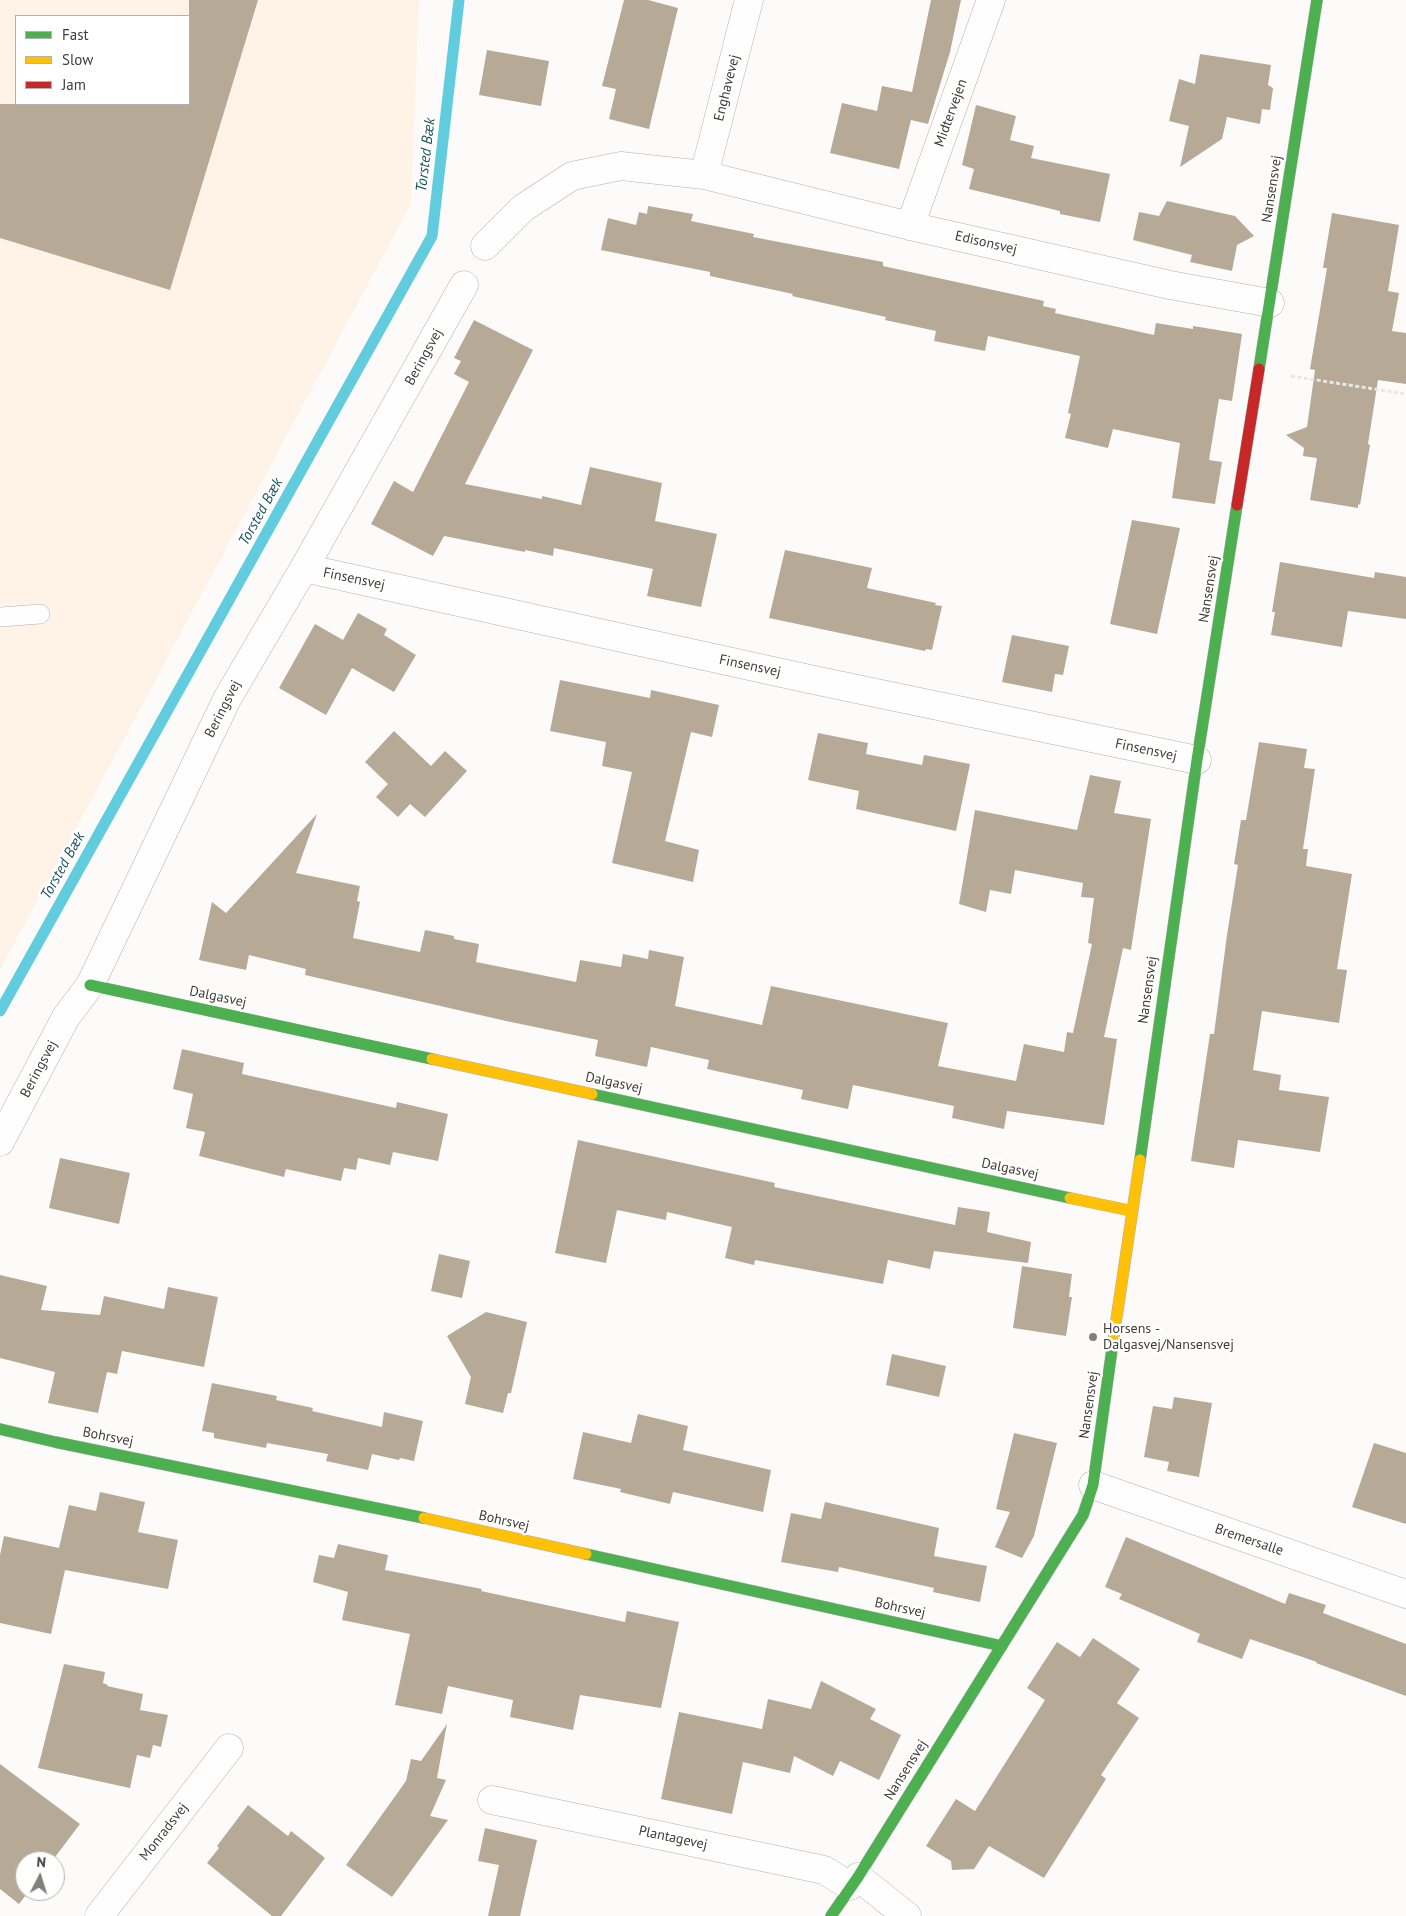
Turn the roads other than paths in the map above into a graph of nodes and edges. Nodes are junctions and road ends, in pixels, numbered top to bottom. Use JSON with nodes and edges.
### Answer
{"nodes":[{"id":1,"x":749,"y":0,"type":"edge"},
{"id":2,"x":991,"y":0,"type":"edge"},
{"id":3,"x":1317,"y":0,"type":"edge"},
{"id":4,"x":704,"y":176,"type":"junction"},
{"id":5,"x":910,"y":226,"type":"junction"},
{"id":6,"x":484,"y":246,"type":"dead end"},
{"id":7,"x":464,"y":285,"type":"dead end"},
{"id":8,"x":1270,"y":303,"type":"junction"},
{"id":9,"x":304,"y":568,"type":"junction"},
{"id":10,"x":40,"y":614,"type":"dead end"},
{"id":11,"x":0,"y":617,"type":"edge"},
{"id":12,"x":1197,"y":760,"type":"junction"},
{"id":13,"x":90,"y":985,"type":"junction"},
{"id":14,"x":0,"y":1142,"type":"edge"},
{"id":15,"x":1132,"y":1211,"type":"junction"},
{"id":16,"x":0,"y":1428,"type":"edge"},
{"id":17,"x":1093,"y":1485,"type":"junction"},
{"id":18,"x":1406,"y":1594,"type":"edge"},
{"id":19,"x":1002,"y":1646,"type":"junction"},
{"id":20,"x":229,"y":1748,"type":"dead end"},
{"id":21,"x":492,"y":1800,"type":"dead end"},
{"id":22,"x":854,"y":1881,"type":"junction"},
{"id":23,"x":99,"y":1916,"type":"edge"},
{"id":24,"x":831,"y":1916,"type":"edge"},
{"id":25,"x":907,"y":1916,"type":"edge"}],
"edges":[{"from":1,"to":4,"type":"street","name":"Enghavevej"},
{"from":2,"to":5,"type":"street","name":"Midtervejen"},
{"from":3,"to":8,"type":"street","name":"Nansensvej"},
{"from":4,"to":5,"type":"street","name":"Edisonsvej"},
{"from":4,"to":6,"type":"street"},
{"from":5,"to":8,"type":"street","name":"Edisonsvej"},
{"from":7,"to":9,"type":"street","name":"Beringsvej"},
{"from":8,"to":12,"type":"street","name":"Nansensvej"},
{"from":9,"to":12,"type":"street","name":"Finsensvej"},
{"from":9,"to":13,"type":"street","name":"Beringsvej"},
{"from":10,"to":11,"type":"lane"},
{"from":12,"to":15,"type":"street","name":"Nansensvej"},
{"from":13,"to":14,"type":"street","name":"Beringsvej"},
{"from":13,"to":15,"type":"street","name":"Dalgasvej"},
{"from":15,"to":17,"type":"street","name":"Nansensvej"},
{"from":16,"to":19,"type":"street","name":"Bohrsvej"},
{"from":17,"to":18,"type":"street","name":"Bremersalle"},
{"from":17,"to":19,"type":"street","name":"Nansensvej"},
{"from":19,"to":22,"type":"street","name":"Nansensvej"},
{"from":20,"to":23,"type":"street","name":"Monradsvej"},
{"from":21,"to":22,"type":"street","name":"Plantagevej"},
{"from":22,"to":24,"type":"street","name":"Nansensvej"},
{"from":22,"to":25,"type":"street","name":"Plantagevej"}]}
